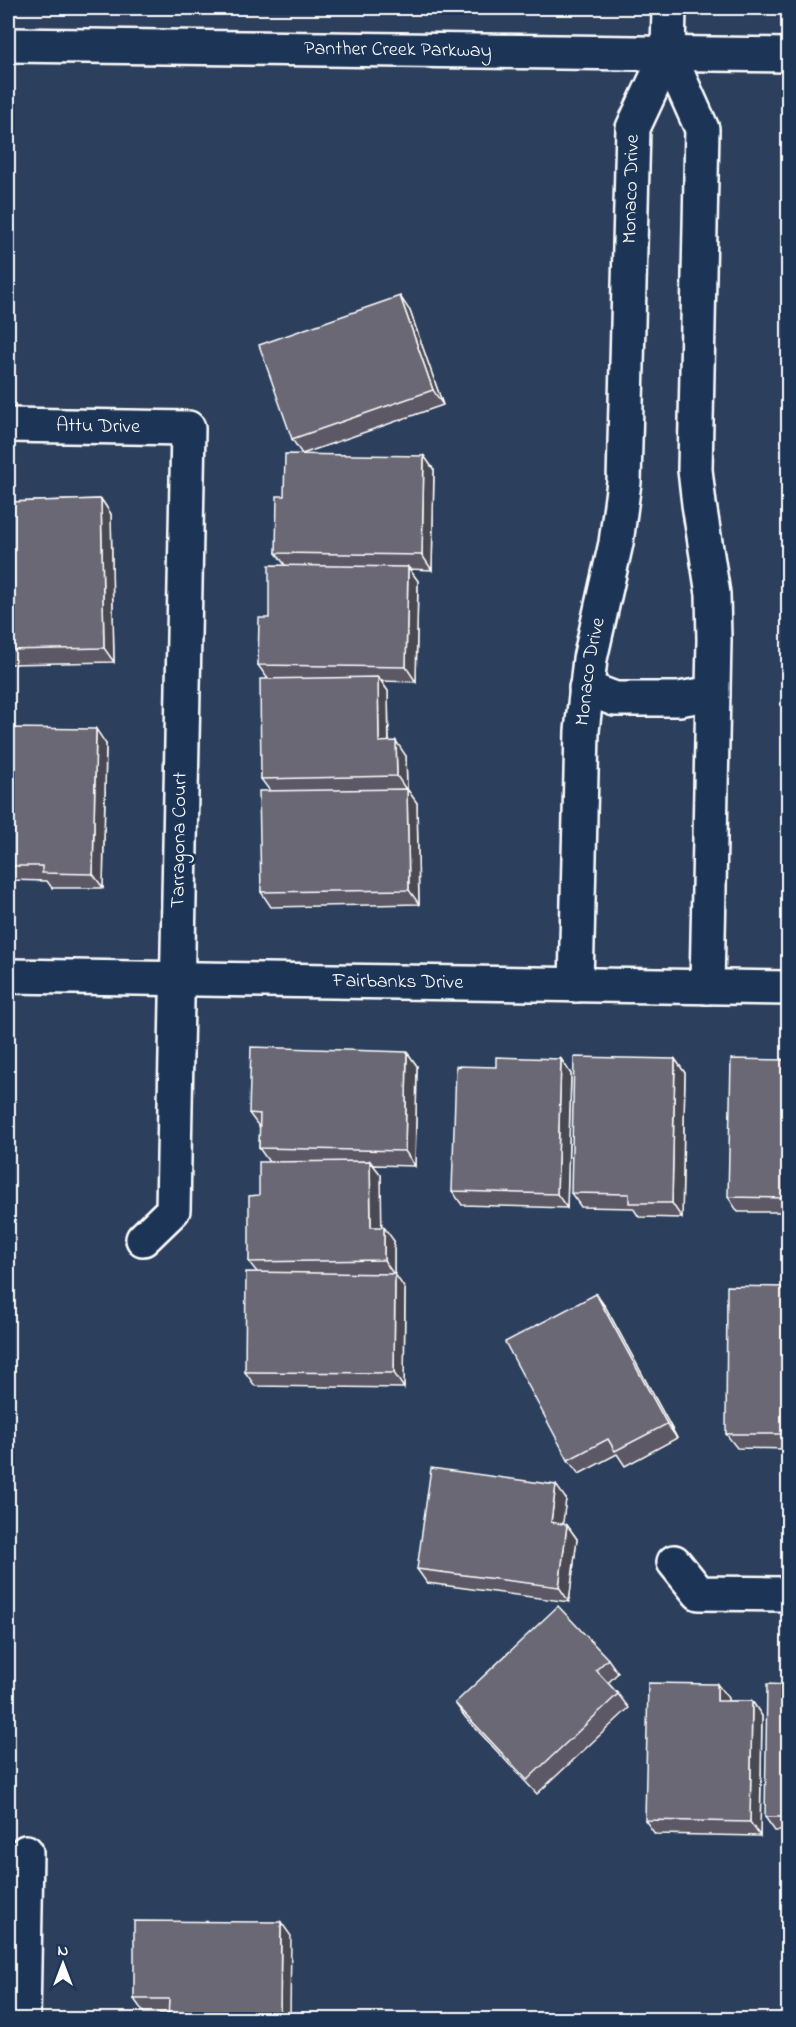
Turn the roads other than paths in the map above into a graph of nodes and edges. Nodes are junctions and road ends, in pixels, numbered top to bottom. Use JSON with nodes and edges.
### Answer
{"nodes":[{"id":1,"x":669,"y":8,"type":"edge"},
{"id":2,"x":8,"y":45,"type":"edge"},
{"id":3,"x":668,"y":53,"type":"junction"},
{"id":4,"x":789,"y":55,"type":"edge"},
{"id":5,"x":8,"y":425,"type":"edge"},
{"id":6,"x":188,"y":428,"type":"joint"},
{"id":7,"x":586,"y":688,"type":"junction"},
{"id":8,"x":713,"y":693,"type":"junction"},
{"id":9,"x":8,"y":976,"type":"edge"},
{"id":10,"x":178,"y":979,"type":"junction"},
{"id":11,"x":576,"y":985,"type":"junction"},
{"id":12,"x":706,"y":987,"type":"junction"},
{"id":13,"x":789,"y":988,"type":"edge"},
{"id":14,"x":143,"y":1239,"type":"dead end"},
{"id":15,"x":674,"y":1562,"type":"dead end"},
{"id":16,"x":789,"y":1594,"type":"edge"},
{"id":17,"x":26,"y":1852,"type":"dead end"},
{"id":18,"x":23,"y":2019,"type":"edge"}],
"edges":[{"from":1,"to":3,"type":"street"},
{"from":2,"to":3,"type":"street","name":"Panther Creek Parkway"},
{"from":3,"to":4,"type":"street","name":"Panther Creek Parkway"},
{"from":3,"to":7,"type":"street","name":"Monaco Drive"},
{"from":3,"to":8,"type":"street"},
{"from":5,"to":6,"type":"street","name":"Attu Drive"},
{"from":6,"to":10,"type":"street","name":"Tarragona Court"},
{"from":7,"to":8,"type":"street"},
{"from":7,"to":11,"type":"street","name":"Monaco Drive"},
{"from":8,"to":12,"type":"street"},
{"from":9,"to":10,"type":"street","name":"Fairbanks Drive"},
{"from":10,"to":11,"type":"street","name":"Fairbanks Drive"},
{"from":10,"to":14,"type":"street","name":"Tarragona Court"},
{"from":11,"to":12,"type":"street","name":"Fairbanks Drive"},
{"from":12,"to":13,"type":"street","name":"Fairbanks Drive"},
{"from":15,"to":16,"type":"street"},
{"from":17,"to":18,"type":"street"}]}
